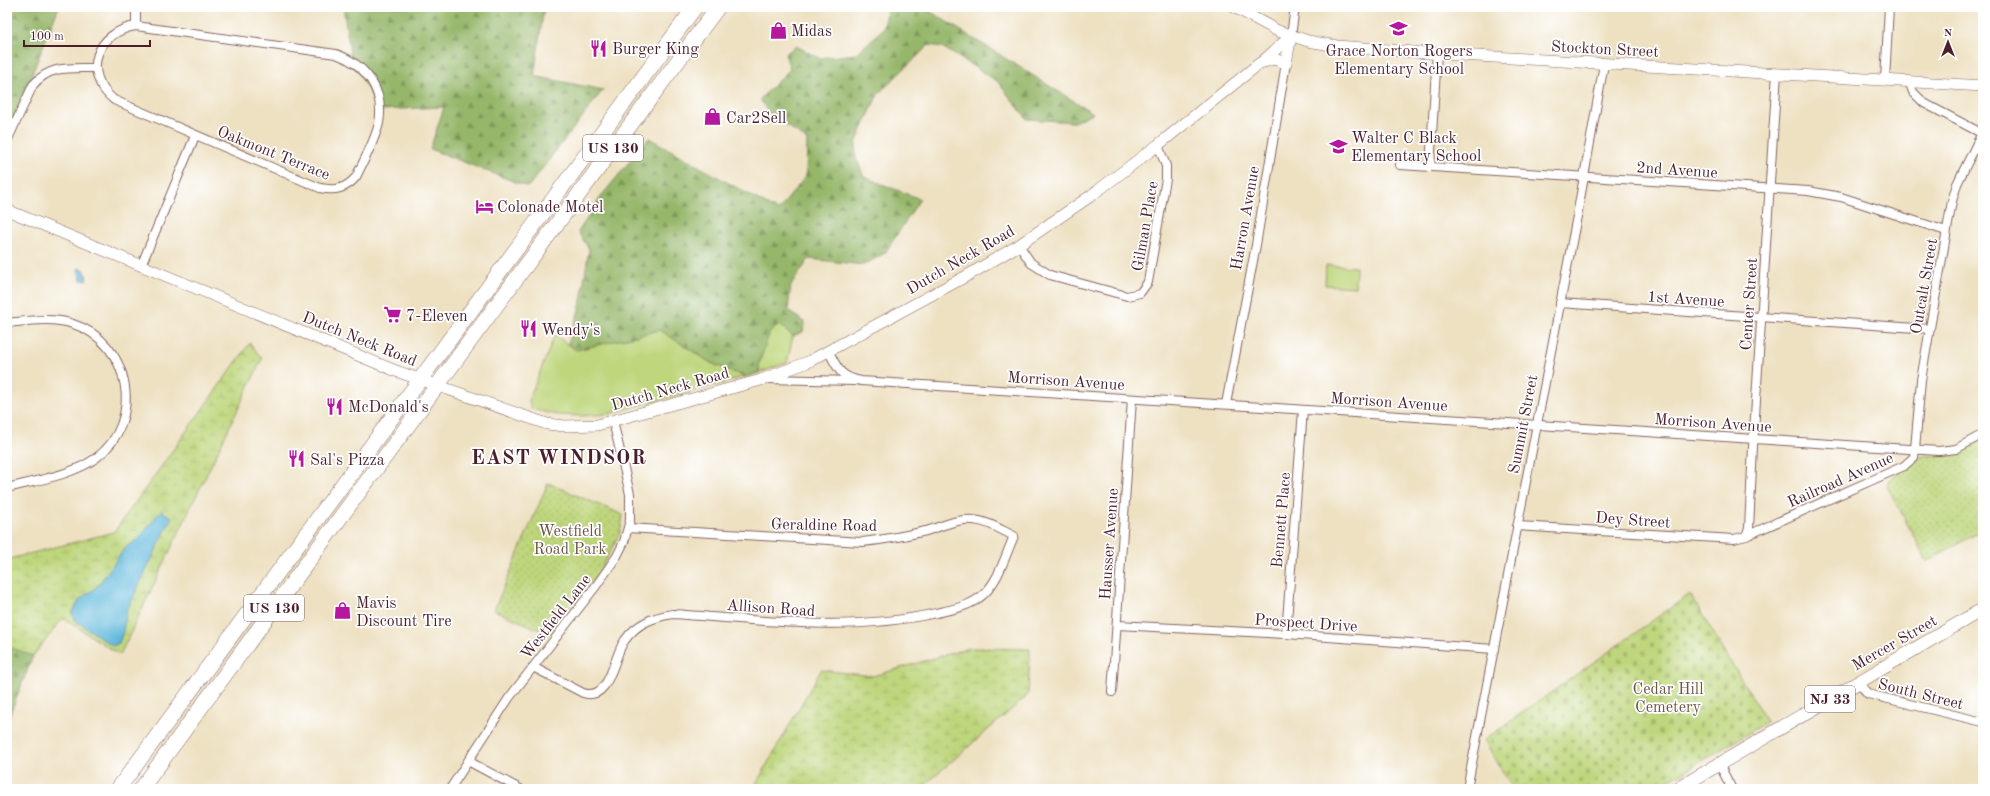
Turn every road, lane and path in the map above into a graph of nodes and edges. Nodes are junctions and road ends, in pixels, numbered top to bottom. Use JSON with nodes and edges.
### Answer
{"nodes":[{"id":1,"x":136,"y":7,"type":"edge"},
{"id":2,"x":695,"y":7,"type":"edge"},
{"id":3,"x":718,"y":7,"type":"edge"},
{"id":4,"x":1234,"y":7,"type":"edge"},
{"id":5,"x":1295,"y":7,"type":"edge"},
{"id":6,"x":1889,"y":7,"type":"edge"},
{"id":7,"x":136,"y":26,"type":"junction"},
{"id":8,"x":1290,"y":36,"type":"junction"},
{"id":9,"x":1437,"y":53,"type":"junction"},
{"id":10,"x":1260,"y":63,"type":"junction"},
{"id":11,"x":1286,"y":63,"type":"junction"},
{"id":12,"x":653,"y":64,"type":"junction"},
{"id":13,"x":1604,"y":64,"type":"junction"},
{"id":14,"x":95,"y":68,"type":"junction"},
{"id":15,"x":1777,"y":73,"type":"junction"},
{"id":16,"x":1885,"y":80,"type":"junction"},
{"id":17,"x":1909,"y":81,"type":"junction"},
{"id":18,"x":1983,"y":86,"type":"edge"},
{"id":19,"x":657,"y":89,"type":"junction"},
{"id":20,"x":1982,"y":133,"type":"edge"},
{"id":21,"x":195,"y":136,"type":"junction"},
{"id":22,"x":7,"y":141,"type":"edge"},
{"id":23,"x":1158,"y":145,"type":"junction"},
{"id":24,"x":1400,"y":165,"type":"dead end"},
{"id":25,"x":1430,"y":167,"type":"junction"},
{"id":26,"x":1583,"y":177,"type":"junction"},
{"id":27,"x":1770,"y":189,"type":"junction"},
{"id":28,"x":7,"y":210,"type":"edge"},
{"id":29,"x":1946,"y":231,"type":"junction"},
{"id":30,"x":1019,"y":245,"type":"junction"},
{"id":31,"x":141,"y":266,"type":"junction"},
{"id":32,"x":1560,"y":303,"type":"junction"},
{"id":33,"x":1761,"y":318,"type":"junction"},
{"id":34,"x":7,"y":323,"type":"edge"},
{"id":35,"x":1930,"y":329,"type":"junction"},
{"id":36,"x":829,"y":352,"type":"junction"},
{"id":37,"x":420,"y":380,"type":"junction"},
{"id":38,"x":761,"y":380,"type":"junction"},
{"id":39,"x":861,"y":381,"type":"junction"},
{"id":40,"x":439,"y":386,"type":"junction"},
{"id":41,"x":1132,"y":399,"type":"junction"},
{"id":42,"x":1226,"y":404,"type":"junction"},
{"id":43,"x":1303,"y":410,"type":"junction"},
{"id":44,"x":613,"y":421,"type":"junction"},
{"id":45,"x":1536,"y":424,"type":"junction"},
{"id":46,"x":1983,"y":434,"type":"edge"},
{"id":47,"x":1753,"y":439,"type":"junction"},
{"id":48,"x":1916,"y":450,"type":"junction"},
{"id":49,"x":7,"y":488,"type":"edge"},
{"id":50,"x":1517,"y":526,"type":"junction"},
{"id":51,"x":628,"y":528,"type":"junction"},
{"id":52,"x":1014,"y":536,"type":"joint"},
{"id":53,"x":1746,"y":536,"type":"junction"},
{"id":54,"x":1983,"y":609,"type":"edge"},
{"id":55,"x":1117,"y":625,"type":"junction"},
{"id":56,"x":1286,"y":634,"type":"junction"},
{"id":57,"x":1494,"y":649,"type":"junction"},
{"id":58,"x":533,"y":667,"type":"junction"},
{"id":59,"x":1858,"y":682,"type":"junction"},
{"id":60,"x":1112,"y":692,"type":"dead end"},
{"id":61,"x":1983,"y":722,"type":"edge"},
{"id":62,"x":175,"y":728,"type":"junction"},
{"id":63,"x":468,"y":761,"type":"junction"},
{"id":64,"x":1719,"y":764,"type":"junction"},
{"id":65,"x":118,"y":789,"type":"edge"},
{"id":66,"x":142,"y":789,"type":"edge"},
{"id":67,"x":450,"y":789,"type":"edge"},
{"id":68,"x":520,"y":789,"type":"edge"},
{"id":69,"x":1467,"y":789,"type":"edge"},
{"id":70,"x":1677,"y":789,"type":"edge"},
{"id":71,"x":1732,"y":789,"type":"edge"}],
"edges":[{"from":1,"to":7,"type":"street"},
{"from":2,"to":12,"type":"highway","number":"US 130"},
{"from":3,"to":19,"type":"highway","number":"US 130"},
{"from":4,"to":8,"type":"street","name":"Stockton Street"},
{"from":5,"to":8,"type":"street"},
{"from":6,"to":16,"type":"street"},
{"from":7,"to":14,"type":"street","name":"Oakmont Terrace"},
{"from":7,"to":21,"type":"street","name":"Oakmont Terrace"},
{"from":8,"to":9,"type":"street","name":"Stockton Street"},
{"from":8,"to":10,"type":"street","name":"Dutch Neck Road"},
{"from":8,"to":11,"type":"street","name":"Harron Avenue"},
{"from":9,"to":13,"type":"street","name":"Stockton Street"},
{"from":9,"to":25,"type":"street"},
{"from":10,"to":11,"type":"street"},
{"from":10,"to":23,"type":"street","name":"Dutch Neck Road"},
{"from":11,"to":42,"type":"street","name":"Harron Avenue"},
{"from":12,"to":19,"type":"highway"},
{"from":12,"to":37,"type":"highway","number":"US 130"},
{"from":13,"to":15,"type":"street","name":"Stockton Street"},
{"from":13,"to":26,"type":"street","name":"Summit Street"},
{"from":14,"to":21,"type":"street","name":"Oakmont Terrace"},
{"from":14,"to":22,"type":"street"},
{"from":15,"to":16,"type":"street","name":"Stockton Street"},
{"from":15,"to":27,"type":"street","name":"Center Street"},
{"from":16,"to":17,"type":"street","name":"Stockton Street"},
{"from":17,"to":18,"type":"street","name":"Stockton Street"},
{"from":17,"to":20,"type":"street"},
{"from":19,"to":40,"type":"highway","number":"US 130"},
{"from":20,"to":29,"type":"street","name":"Outcalt Street"},
{"from":21,"to":31,"type":"street","name":"Oakmont Terrace"},
{"from":23,"to":30,"type":"street","name":"Dutch Neck Road"},
{"from":23,"to":30,"type":"street","name":"Gilman Place"},
{"from":24,"to":25,"type":"street","name":"2nd Avenue"},
{"from":25,"to":26,"type":"street","name":"2nd Avenue"},
{"from":26,"to":27,"type":"street","name":"2nd Avenue"},
{"from":26,"to":32,"type":"street","name":"Summit Street"},
{"from":27,"to":29,"type":"street","name":"2nd Avenue"},
{"from":27,"to":33,"type":"street","name":"Center Street"},
{"from":28,"to":31,"type":"street","name":"Dutch Neck Road"},
{"from":29,"to":35,"type":"street","name":"Outcalt Street"},
{"from":30,"to":36,"type":"street","name":"Dutch Neck Road"},
{"from":31,"to":37,"type":"street","name":"Dutch Neck Road"},
{"from":32,"to":33,"type":"street","name":"1st Avenue"},
{"from":32,"to":45,"type":"street","name":"Summit Street"},
{"from":33,"to":35,"type":"street","name":"1st Avenue"},
{"from":33,"to":47,"type":"street","name":"Center Street"},
{"from":34,"to":49,"type":"street"},
{"from":35,"to":48,"type":"street","name":"Outcalt Street"},
{"from":36,"to":38,"type":"street","name":"Dutch Neck Road"},
{"from":36,"to":39,"type":"street","name":"Morrison Avenue"},
{"from":37,"to":40,"type":"street","name":"Dutch Neck Road"},
{"from":37,"to":62,"type":"highway","number":"US 130"},
{"from":38,"to":39,"type":"street","name":"Morrison Avenue"},
{"from":38,"to":44,"type":"street","name":"Dutch Neck Road"},
{"from":39,"to":41,"type":"street","name":"Morrison Avenue"},
{"from":40,"to":44,"type":"street","name":"Dutch Neck Road"},
{"from":40,"to":62,"type":"highway","number":"US 130"},
{"from":41,"to":42,"type":"street","name":"Morrison Avenue"},
{"from":41,"to":55,"type":"street","name":"Hausser Avenue"},
{"from":42,"to":43,"type":"street","name":"Morrison Avenue"},
{"from":43,"to":45,"type":"street","name":"Morrison Avenue"},
{"from":43,"to":56,"type":"street","name":"Bennett Place"},
{"from":44,"to":51,"type":"street","name":"Westfield Lane"},
{"from":45,"to":47,"type":"street","name":"Morrison Avenue"},
{"from":45,"to":50,"type":"street","name":"Summit Street"},
{"from":46,"to":48,"type":"street","name":"Railroad Avenue"},
{"from":47,"to":48,"type":"street","name":"Morrison Avenue"},
{"from":47,"to":53,"type":"street","name":"Center Street"},
{"from":48,"to":53,"type":"street","name":"Railroad Avenue"},
{"from":50,"to":53,"type":"street","name":"Dey Street"},
{"from":50,"to":57,"type":"street","name":"Summit Street"},
{"from":51,"to":52,"type":"street","name":"Geraldine Road"},
{"from":51,"to":58,"type":"street","name":"Westfield Lane"},
{"from":52,"to":58,"type":"street","name":"Allison Road"},
{"from":54,"to":59,"type":"main road","name":"Mercer Street","number":"NJ 33"},
{"from":55,"to":56,"type":"street","name":"Prospect Drive"},
{"from":55,"to":60,"type":"street","name":"Hausser Avenue"},
{"from":56,"to":57,"type":"street","name":"Prospect Drive"},
{"from":57,"to":69,"type":"street","name":"Summit Street"},
{"from":58,"to":63,"type":"street","name":"Westfield Lane"},
{"from":59,"to":61,"type":"street","name":"South Street"},
{"from":59,"to":64,"type":"main road","name":"Mercer Street","number":"NJ 33"},
{"from":62,"to":65,"type":"highway","number":"US 130"},
{"from":62,"to":66,"type":"highway","number":"US 130"},
{"from":63,"to":67,"type":"street","name":"Westfield Lane"},
{"from":63,"to":68,"type":"street"},
{"from":64,"to":70,"type":"main road","name":"Mercer Street","number":"NJ 33"},
{"from":64,"to":71,"type":"street"}]}
